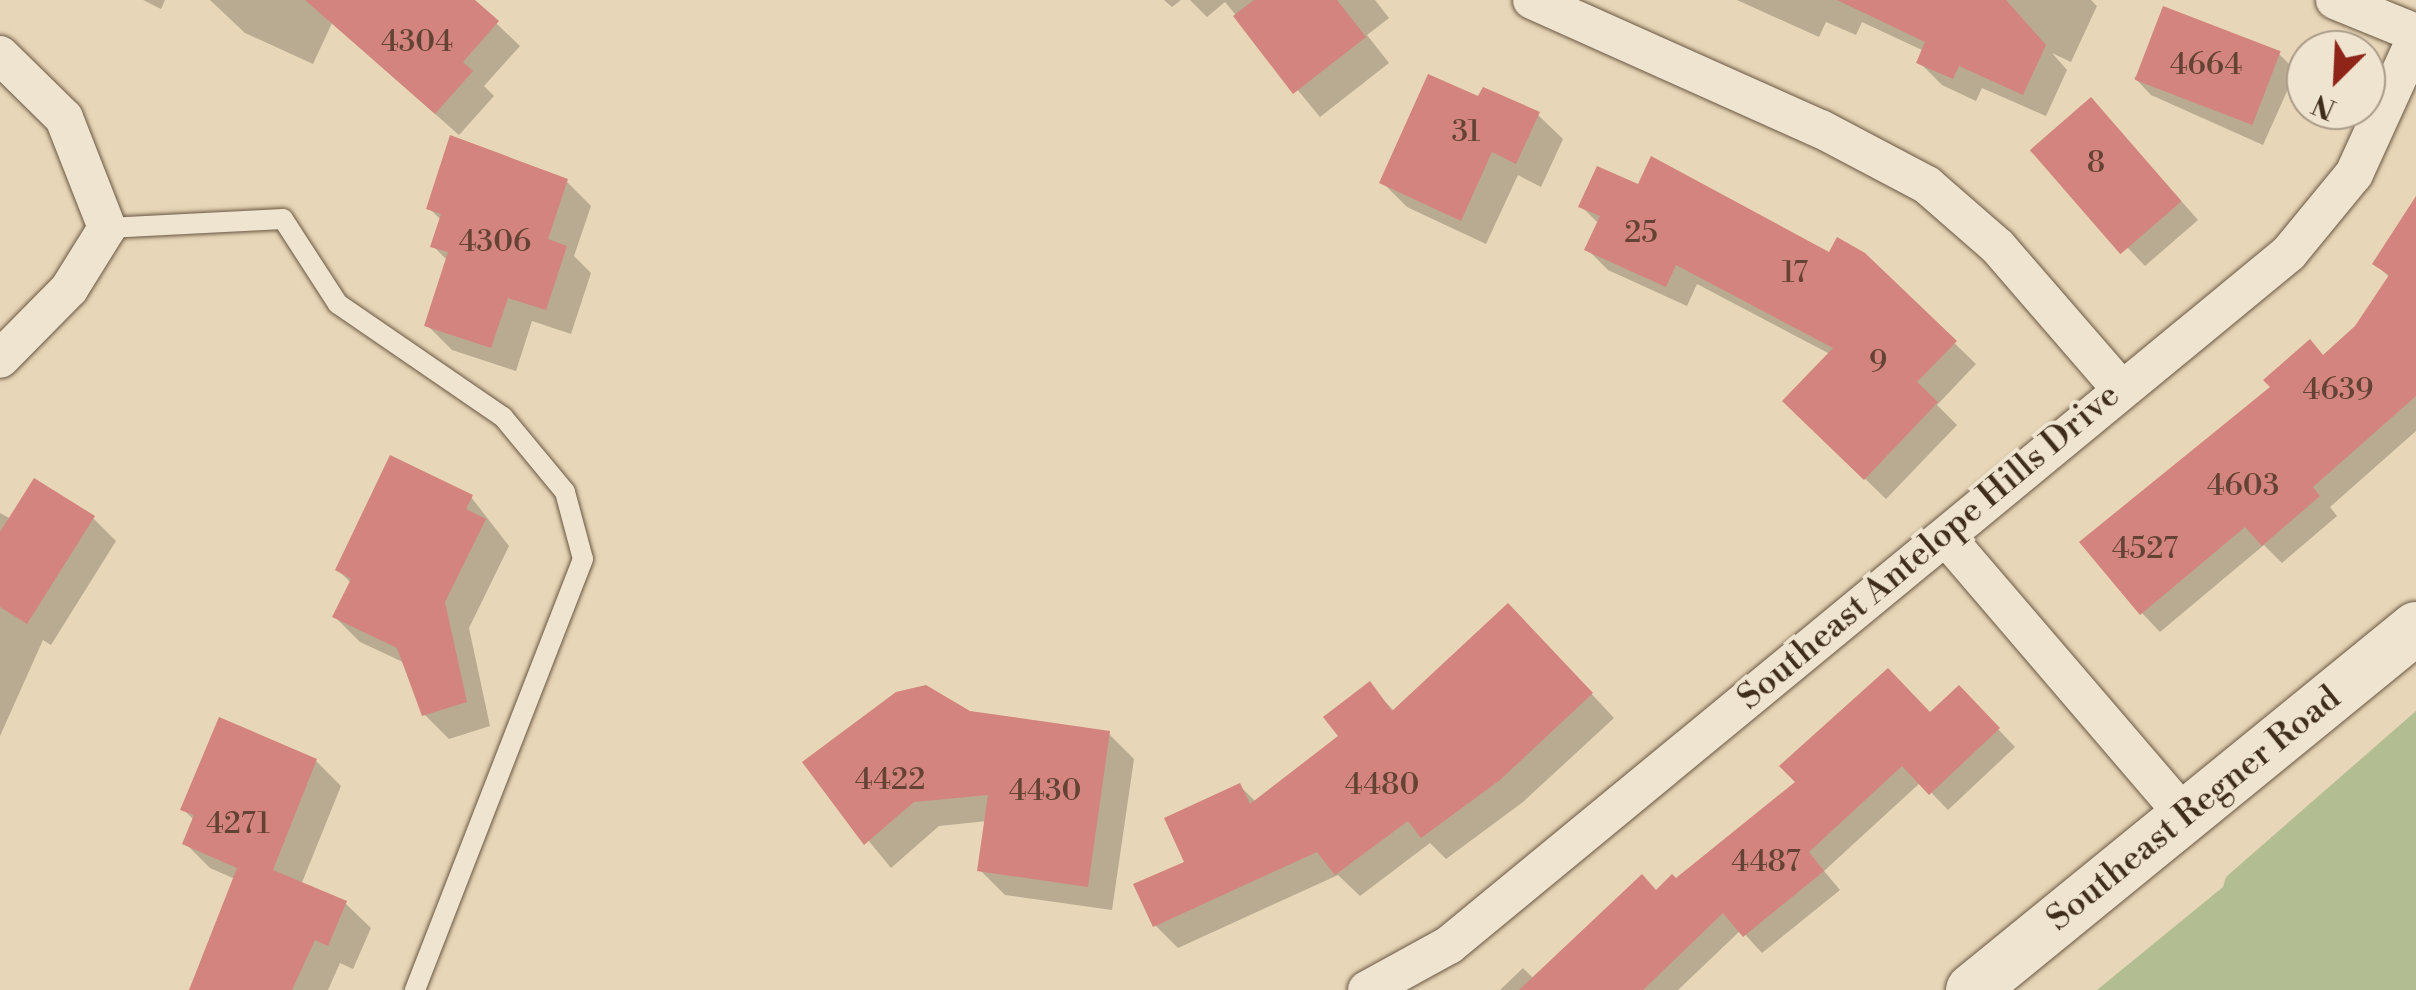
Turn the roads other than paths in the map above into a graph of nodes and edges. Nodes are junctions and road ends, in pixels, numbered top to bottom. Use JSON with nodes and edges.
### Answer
{"nodes":[{"id":1,"x":1532,"y":0,"type":"edge"},
{"id":2,"x":2336,"y":0,"type":"edge"},
{"id":3,"x":2416,"y":36,"type":"edge"},
{"id":4,"x":0,"y":54,"type":"edge"},
{"id":5,"x":107,"y":228,"type":"junction"},
{"id":6,"x":0,"y":359,"type":"edge"},
{"id":7,"x":2120,"y":388,"type":"junction"},
{"id":8,"x":1946,"y":537,"type":"junction"},
{"id":9,"x":2416,"y":628,"type":"edge"},
{"id":10,"x":2185,"y":816,"type":"junction"},
{"id":11,"x":416,"y":990,"type":"edge"},
{"id":12,"x":1367,"y":990,"type":"edge"},
{"id":13,"x":1972,"y":990,"type":"edge"}],
"edges":[{"from":1,"to":7,"type":"street"},
{"from":2,"to":3,"type":"street"},
{"from":3,"to":7,"type":"street","name":"Southeast Antelope Hills Drive"},
{"from":4,"to":5,"type":"street"},
{"from":5,"to":6,"type":"street"},
{"from":5,"to":11,"type":"lane"},
{"from":7,"to":8,"type":"street","name":"Southeast Antelope Hills Drive"},
{"from":8,"to":10,"type":"street"},
{"from":8,"to":12,"type":"street","name":"Southeast Antelope Hills Drive"},
{"from":9,"to":10,"type":"main road","name":"Southeast Regner Road"},
{"from":10,"to":13,"type":"main road","name":"Southeast Regner Road"}]}
